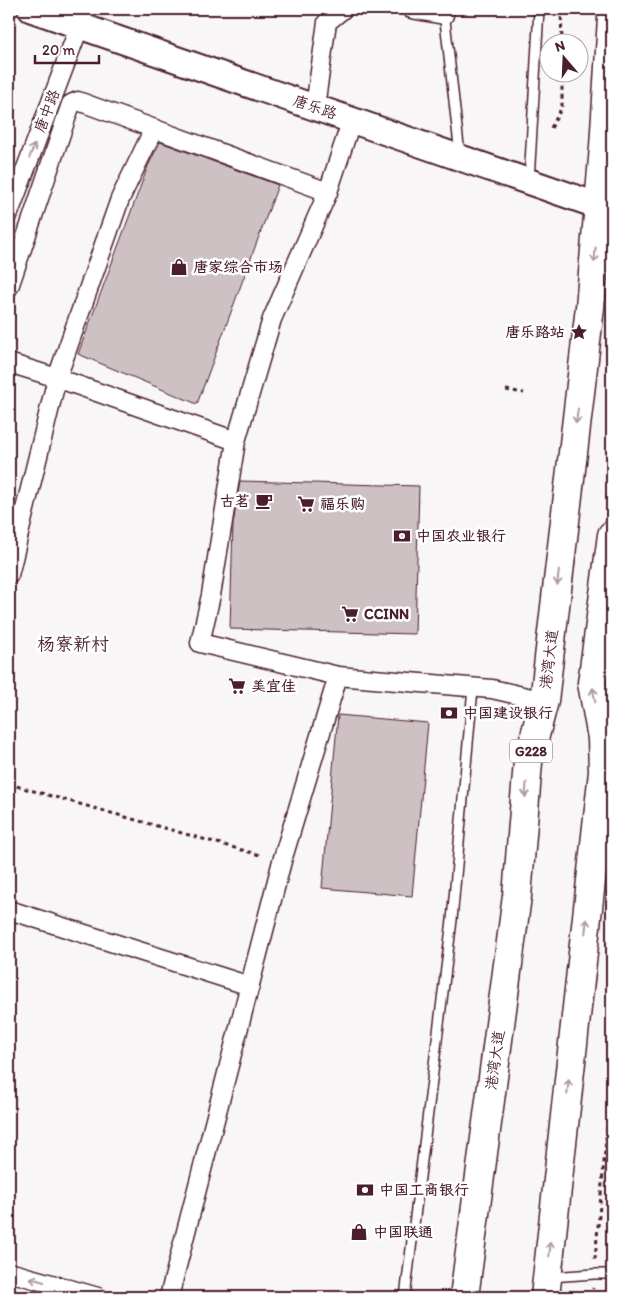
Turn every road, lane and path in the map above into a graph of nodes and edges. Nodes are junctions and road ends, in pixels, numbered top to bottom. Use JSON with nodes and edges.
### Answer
{"nodes":[{"id":1,"x":30,"y":9,"type":"edge"},
{"id":2,"x":343,"y":9,"type":"edge"},
{"id":3,"x":411,"y":9,"type":"edge"},
{"id":4,"x":539,"y":9,"type":"edge"},
{"id":5,"x":562,"y":9,"type":"edge"},
{"id":6,"x":444,"y":12,"type":"edge"},
{"id":7,"x":82,"y":17,"type":"edge"},
{"id":8,"x":612,"y":18,"type":"edge"},
{"id":9,"x":562,"y":32,"type":"edge"},
{"id":10,"x":562,"y":82,"type":"edge"},
{"id":11,"x":315,"y":107,"type":"junction"},
{"id":12,"x":352,"y":119,"type":"junction"},
{"id":13,"x":551,"y":128,"type":"dead end"},
{"id":14,"x":156,"y":129,"type":"junction"},
{"id":15,"x":460,"y":158,"type":"junction"},
{"id":16,"x":529,"y":182,"type":"junction"},
{"id":17,"x":328,"y":192,"type":"junction"},
{"id":18,"x":606,"y":209,"type":"edge"},
{"id":19,"x":9,"y":213,"type":"edge"},
{"id":20,"x":9,"y":287,"type":"edge"},
{"id":21,"x":9,"y":363,"type":"edge"},
{"id":22,"x":57,"y":378,"type":"junction"},
{"id":23,"x":506,"y":390,"type":"dead end"},
{"id":24,"x":524,"y":393,"type":"dead end"},
{"id":25,"x":236,"y":441,"type":"junction"},
{"id":26,"x":612,"y":535,"type":"edge"},
{"id":27,"x":9,"y":576,"type":"edge"},
{"id":28,"x":338,"y":676,"type":"junction"},
{"id":29,"x":473,"y":688,"type":"junction"},
{"id":30,"x":544,"y":701,"type":"junction"},
{"id":31,"x":608,"y":770,"type":"edge"},
{"id":32,"x":9,"y":784,"type":"edge"},
{"id":33,"x":282,"y":861,"type":"junction"},
{"id":34,"x":9,"y":910,"type":"edge"},
{"id":35,"x":250,"y":986,"type":"junction"},
{"id":36,"x":612,"y":1076,"type":"edge"},
{"id":37,"x":9,"y":1272,"type":"edge"},
{"id":38,"x":594,"y":1274,"type":"junction"},
{"id":39,"x":612,"y":1274,"type":"edge"},
{"id":40,"x":546,"y":1287,"type":"edge"},
{"id":41,"x":98,"y":1297,"type":"edge"},
{"id":42,"x":169,"y":1297,"type":"edge"},
{"id":43,"x":405,"y":1297,"type":"edge"},
{"id":44,"x":464,"y":1297,"type":"edge"},
{"id":45,"x":592,"y":1297,"type":"edge"}],
"edges":[{"from":1,"to":7,"type":"street","name":"唐乐路"},
{"from":2,"to":11,"type":"street"},
{"from":3,"to":6,"type":"street"},
{"from":4,"to":16,"type":"lane"},
{"from":5,"to":9,"type":"path"},
{"from":6,"to":15,"type":"lane"},
{"from":7,"to":11,"type":"street","name":"唐乐路"},
{"from":19,"to":7,"type":"street","name":"唐中路","one_way":true},
{"from":8,"to":18,"type":"highway","name":"港湾大道","number":"G228"},
{"from":10,"to":13,"type":"path"},
{"from":11,"to":12,"type":"street","name":"唐乐路"},
{"from":12,"to":15,"type":"street","name":"唐乐路"},
{"from":12,"to":17,"type":"street"},
{"from":14,"to":17,"type":"street"},
{"from":14,"to":20,"type":"street"},
{"from":14,"to":22,"type":"street"},
{"from":15,"to":16,"type":"street","name":"唐乐路"},
{"from":16,"to":18,"type":"street","name":"唐乐路"},
{"from":17,"to":25,"type":"street"},
{"from":18,"to":30,"type":"highway","name":"港湾大道","number":"G228","one_way":true},
{"from":21,"to":22,"type":"street"},
{"from":22,"to":25,"type":"street"},
{"from":22,"to":27,"type":"street"},
{"from":23,"to":24,"type":"path"},
{"from":25,"to":28,"type":"street"},
{"from":31,"to":26,"type":"highway","one_way":true},
{"from":28,"to":29,"type":"street"},
{"from":28,"to":33,"type":"street"},
{"from":29,"to":30,"type":"street"},
{"from":29,"to":43,"type":"lane"},
{"from":30,"to":44,"type":"highway","name":"港湾大道","number":"G228","one_way":true},
{"from":40,"to":31,"type":"highway","one_way":true},
{"from":32,"to":33,"type":"path"},
{"from":33,"to":35,"type":"street"},
{"from":34,"to":35,"type":"street"},
{"from":35,"to":42,"type":"street"},
{"from":36,"to":38,"type":"path"},
{"from":41,"to":37,"type":"street","one_way":true},
{"from":38,"to":39,"type":"lane"},
{"from":38,"to":40,"type":"lane"},
{"from":38,"to":45,"type":"path"}]}
